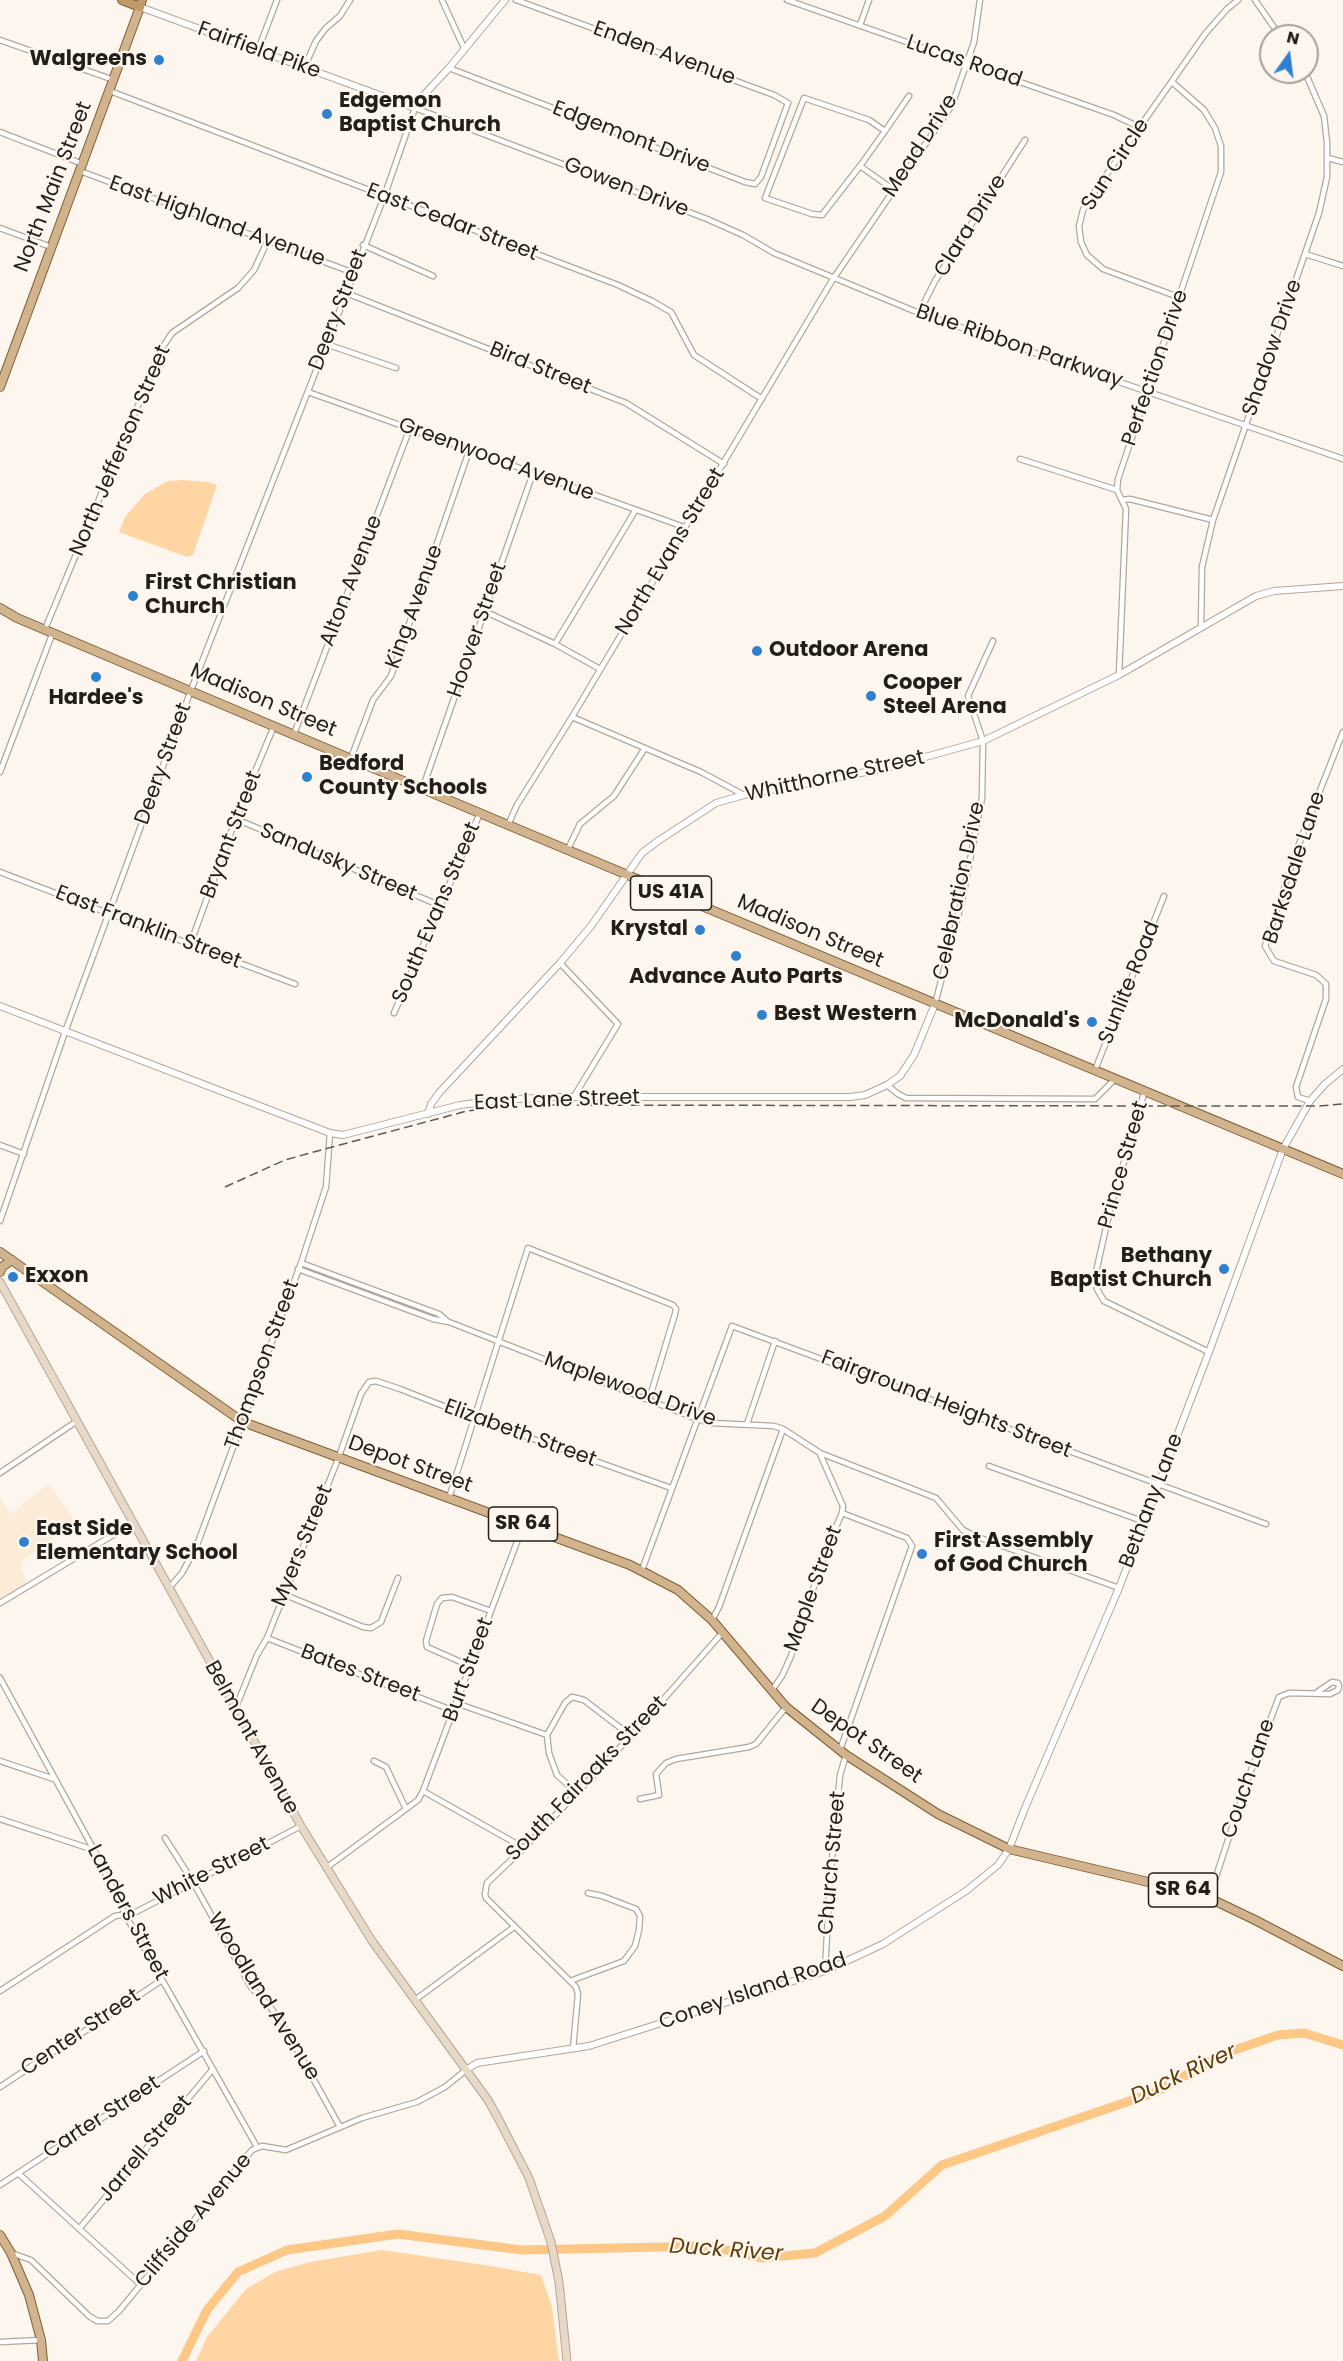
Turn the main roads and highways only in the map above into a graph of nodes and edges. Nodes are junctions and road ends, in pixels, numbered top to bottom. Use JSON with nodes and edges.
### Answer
{"nodes":[{"id":1,"x":122,"y":0,"type":"edge"},
{"id":2,"x":141,"y":3,"type":"edge"},
{"id":3,"x":0,"y":387,"type":"edge"},
{"id":4,"x":0,"y":608,"type":"edge"},
{"id":5,"x":1343,"y":1174,"type":"edge"},
{"id":6,"x":0,"y":1252,"type":"edge"},
{"id":7,"x":12,"y":1260,"type":"junction"},
{"id":8,"x":0,"y":1272,"type":"edge"},
{"id":9,"x":0,"y":1281,"type":"edge"},
{"id":10,"x":1343,"y":1966,"type":"edge"},
{"id":11,"x":0,"y":2235,"type":"edge"},
{"id":12,"x":43,"y":2361,"type":"edge"},
{"id":13,"x":567,"y":2361,"type":"edge"}],
"edges":[{"from":1,"to":2,"type":"highway"},
{"from":2,"to":3,"type":"main road","name":"North Main Street"},
{"from":4,"to":5,"type":"main road","name":"Madison Street","number":"US 41A"},
{"from":6,"to":7,"type":"main road","name":"Depot Street","number":"SR 64"},
{"from":7,"to":8,"type":"main road"},
{"from":7,"to":10,"type":"main road","name":"Depot Street","number":"SR 64"},
{"from":9,"to":13,"type":"main road","name":"Belmont Avenue"},
{"from":11,"to":12,"type":"main road"}]}
